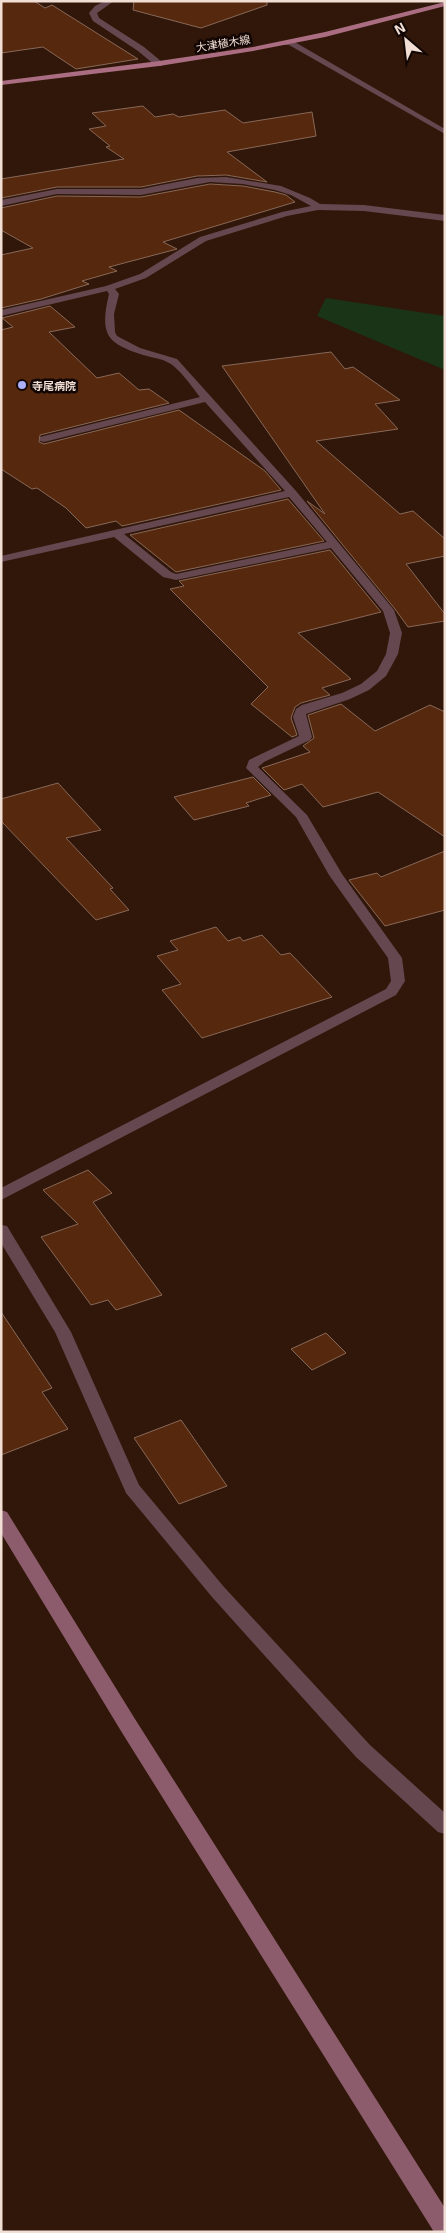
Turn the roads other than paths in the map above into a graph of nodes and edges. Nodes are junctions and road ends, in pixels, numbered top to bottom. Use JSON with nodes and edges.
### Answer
{"nodes":[{"id":1,"x":112,"y":1,"type":"edge"},
{"id":2,"x":445,"y":4,"type":"edge"},
{"id":3,"x":285,"y":43,"type":"junction"},
{"id":4,"x":159,"y":64,"type":"junction"},
{"id":5,"x":1,"y":82,"type":"edge"},
{"id":6,"x":445,"y":132,"type":"edge"},
{"id":7,"x":1,"y":203,"type":"edge"},
{"id":8,"x":318,"y":208,"type":"junction"},
{"id":9,"x":445,"y":218,"type":"edge"},
{"id":10,"x":110,"y":288,"type":"junction"},
{"id":11,"x":1,"y":313,"type":"edge"},
{"id":12,"x":207,"y":398,"type":"junction"},
{"id":13,"x":44,"y":438,"type":"dead end"},
{"id":14,"x":292,"y":493,"type":"junction"},
{"id":15,"x":116,"y":533,"type":"junction"},
{"id":16,"x":335,"y":544,"type":"junction"},
{"id":17,"x":1,"y":559,"type":"edge"},
{"id":18,"x":1,"y":1195,"type":"edge"},
{"id":19,"x":1,"y":1230,"type":"edge"},
{"id":20,"x":1,"y":1517,"type":"edge"},
{"id":21,"x":445,"y":1826,"type":"edge"},
{"id":22,"x":445,"y":2229,"type":"edge"}],
"edges":[{"from":1,"to":4,"type":"street"},
{"from":2,"to":3,"type":"main road","name":"大津植木線"},
{"from":3,"to":4,"type":"main road","name":"大津植木線"},
{"from":3,"to":6,"type":"street"},
{"from":4,"to":5,"type":"main road","name":"大津植木線"},
{"from":7,"to":8,"type":"street"},
{"from":8,"to":9,"type":"street"},
{"from":8,"to":10,"type":"street"},
{"from":10,"to":11,"type":"street"},
{"from":10,"to":12,"type":"street"},
{"from":12,"to":13,"type":"street"},
{"from":12,"to":14,"type":"street"},
{"from":14,"to":15,"type":"street"},
{"from":14,"to":16,"type":"street"},
{"from":15,"to":16,"type":"street"},
{"from":15,"to":17,"type":"street"},
{"from":16,"to":18,"type":"street"},
{"from":19,"to":21,"type":"street"},
{"from":20,"to":22,"type":"street"}]}
